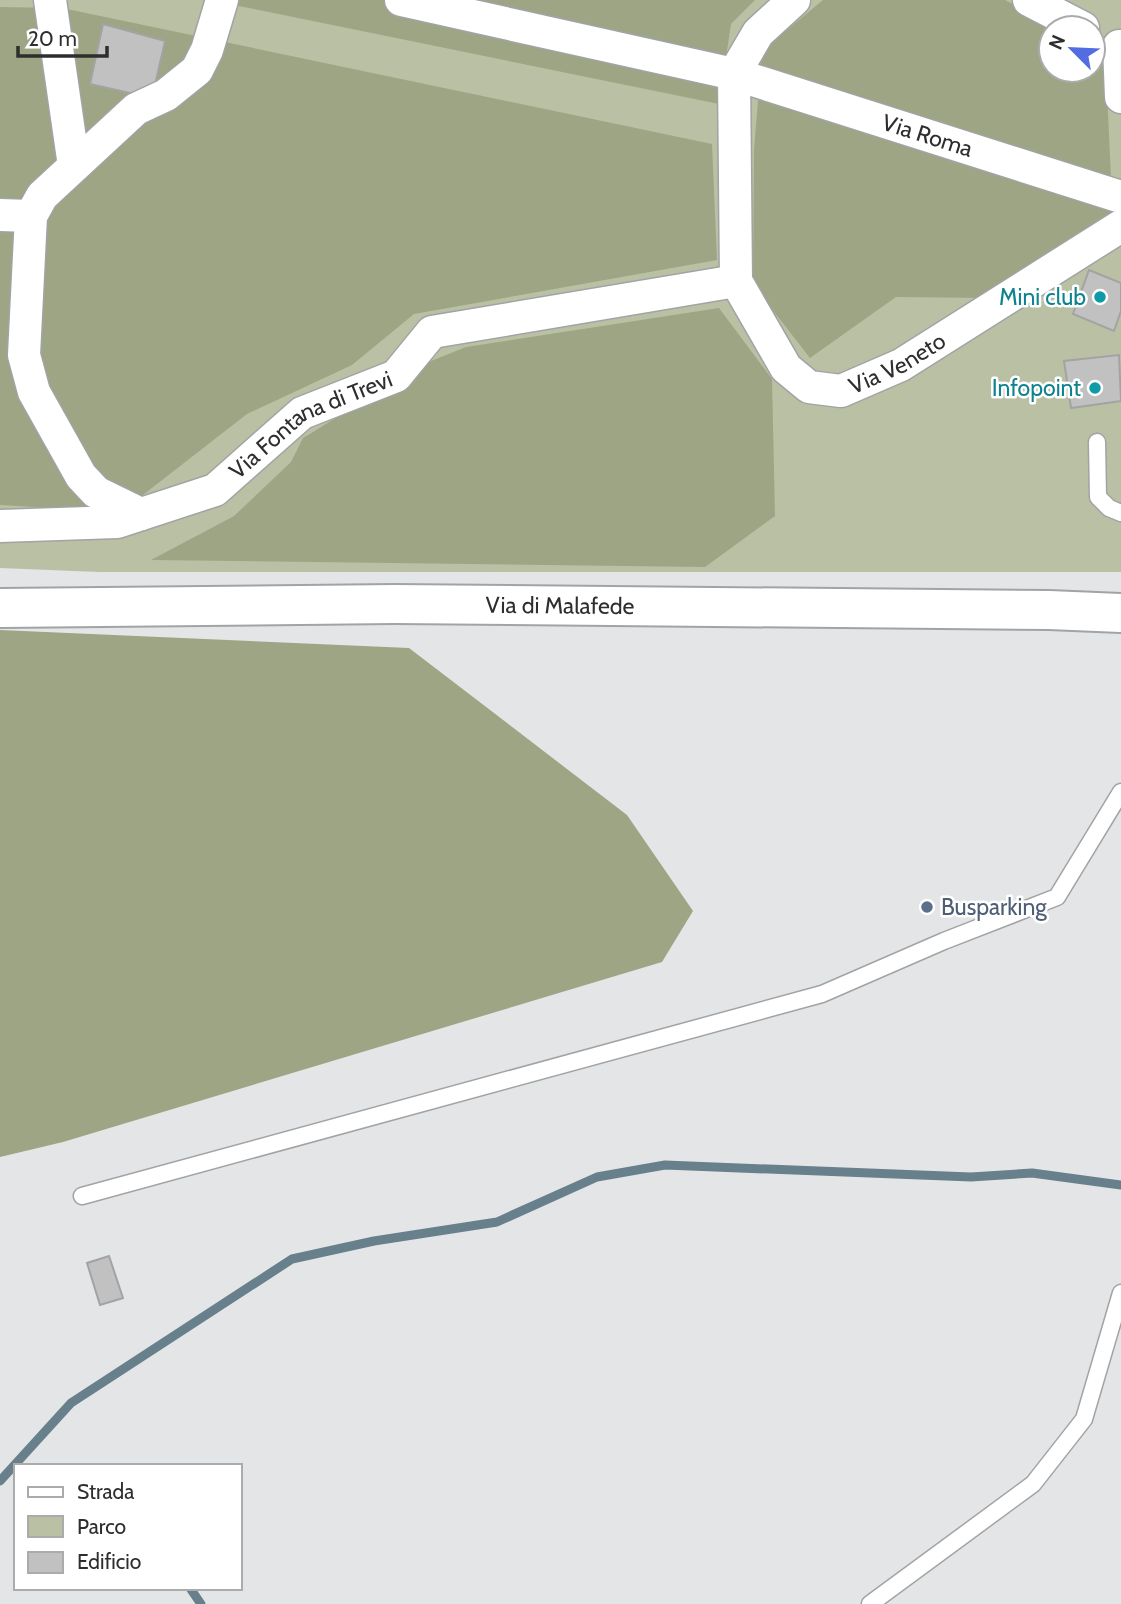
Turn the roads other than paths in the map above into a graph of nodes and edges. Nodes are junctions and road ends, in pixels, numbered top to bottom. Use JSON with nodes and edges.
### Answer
{"nodes":[{"id":1,"x":50,"y":0,"type":"edge"},
{"id":2,"x":222,"y":0,"type":"edge"},
{"id":3,"x":401,"y":0,"type":"edge"},
{"id":4,"x":794,"y":0,"type":"edge"},
{"id":5,"x":1029,"y":0,"type":"edge"},
{"id":6,"x":1056,"y":14,"type":"edge"},
{"id":7,"x":1111,"y":42,"type":"edge"},
{"id":8,"x":734,"y":74,"type":"junction"},
{"id":9,"x":1121,"y":97,"type":"edge"},
{"id":10,"x":74,"y":166,"type":"junction"},
{"id":11,"x":1121,"y":197,"type":"edge"},
{"id":12,"x":15,"y":215,"type":"edge"},
{"id":13,"x":1121,"y":226,"type":"edge"},
{"id":14,"x":736,"y":282,"type":"junction"},
{"id":15,"x":1097,"y":442,"type":"dead end"},
{"id":16,"x":1121,"y":513,"type":"edge"},
{"id":17,"x":141,"y":514,"type":"junction"},
{"id":18,"x":0,"y":526,"type":"edge"},
{"id":19,"x":0,"y":608,"type":"edge"},
{"id":20,"x":1121,"y":613,"type":"edge"},
{"id":21,"x":1121,"y":792,"type":"edge"},
{"id":22,"x":82,"y":1196,"type":"dead end"},
{"id":23,"x":1121,"y":1293,"type":"edge"},
{"id":24,"x":870,"y":1604,"type":"edge"}],
"edges":[{"from":1,"to":10,"type":"street"},
{"from":2,"to":10,"type":"street"},
{"from":3,"to":8,"type":"street","name":"Via Roma"},
{"from":4,"to":8,"type":"street"},
{"from":5,"to":6,"type":"street"},
{"from":7,"to":9,"type":"street"},
{"from":8,"to":11,"type":"street","name":"Via Roma"},
{"from":8,"to":14,"type":"street","name":"Via Veneto"},
{"from":10,"to":12,"type":"street"},
{"from":12,"to":17,"type":"street"},
{"from":13,"to":14,"type":"street","name":"Via Veneto"},
{"from":14,"to":17,"type":"street","name":"Via Fontana di Trevi"},
{"from":15,"to":16,"type":"lane"},
{"from":17,"to":18,"type":"street","name":"Via Fontana di Trevi"},
{"from":19,"to":20,"type":"street","name":"Via di Malafede"},
{"from":21,"to":22,"type":"lane"},
{"from":23,"to":24,"type":"lane"}]}
